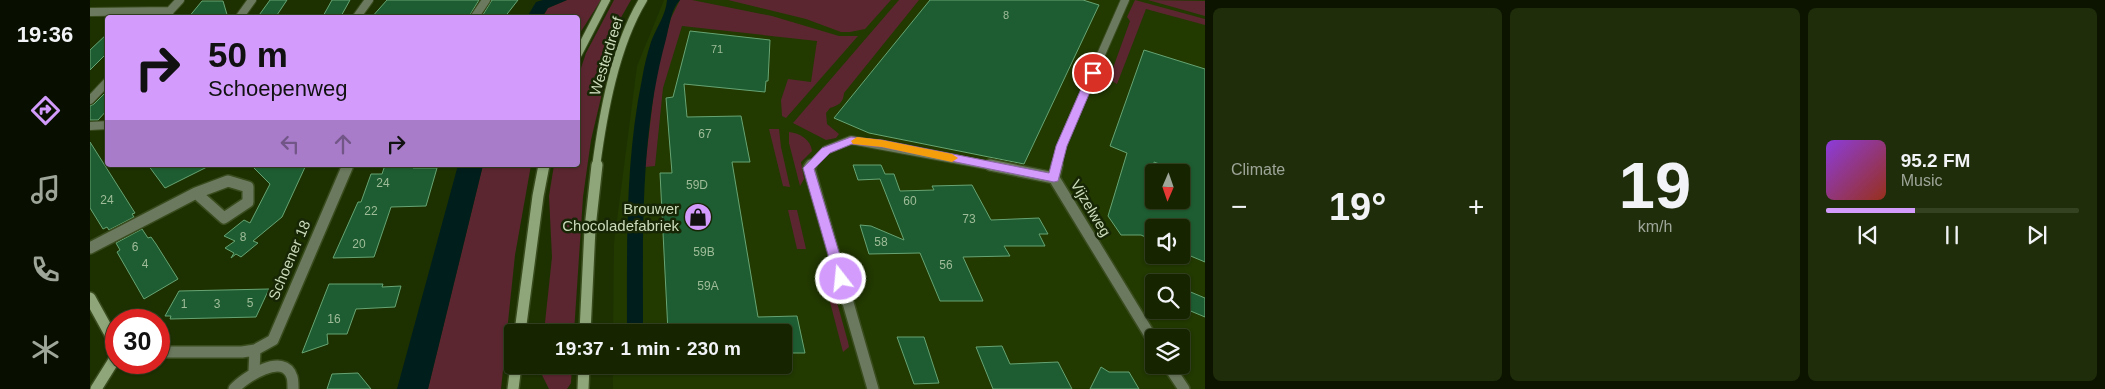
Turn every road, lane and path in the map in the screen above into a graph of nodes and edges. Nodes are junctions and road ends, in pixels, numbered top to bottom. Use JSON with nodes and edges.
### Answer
{"nodes":[{"id":1,"x":180,"y":0,"type":"edge"},
{"id":2,"x":252,"y":0,"type":"edge"},
{"id":3,"x":369,"y":0,"type":"edge"},
{"id":4,"x":486,"y":0,"type":"edge"},
{"id":5,"x":606,"y":0,"type":"edge"},
{"id":6,"x":643,"y":0,"type":"edge"},
{"id":7,"x":1125,"y":0,"type":"edge"},
{"id":8,"x":170,"y":10,"type":"junction"},
{"id":9,"x":90,"y":12,"type":"edge"},
{"id":10,"x":166,"y":15,"type":"edge"},
{"id":11,"x":241,"y":15,"type":"edge"},
{"id":12,"x":358,"y":15,"type":"edge"},
{"id":13,"x":476,"y":15,"type":"edge"},
{"id":14,"x":580,"y":50,"type":"edge"},
{"id":15,"x":105,"y":84,"type":"edge"},
{"id":16,"x":90,"y":100,"type":"edge"},
{"id":17,"x":90,"y":126,"type":"edge"},
{"id":18,"x":105,"y":126,"type":"edge"},
{"id":19,"x":544,"y":167,"type":"edge"},
{"id":20,"x":344,"y":168,"type":"edge"},
{"id":21,"x":1054,"y":178,"type":"junction"},
{"id":22,"x":196,"y":193,"type":"junction"},
{"id":23,"x":90,"y":248,"type":"edge"},
{"id":24,"x":90,"y":298,"type":"edge"},
{"id":25,"x":521,"y":324,"type":"edge"},
{"id":26,"x":585,"y":324,"type":"edge"},
{"id":27,"x":105,"y":325,"type":"edge"},
{"id":28,"x":1146,"y":329,"type":"edge"},
{"id":29,"x":255,"y":350,"type":"junction"},
{"id":30,"x":170,"y":352,"type":"edge"},
{"id":31,"x":254,"y":371,"type":"junction"},
{"id":32,"x":105,"y":374,"type":"edge"},
{"id":33,"x":515,"y":374,"type":"edge"},
{"id":34,"x":584,"y":374,"type":"edge"},
{"id":35,"x":1174,"y":374,"type":"edge"},
{"id":36,"x":96,"y":389,"type":"edge"},
{"id":37,"x":234,"y":389,"type":"edge"},
{"id":38,"x":292,"y":389,"type":"edge"},
{"id":39,"x":513,"y":389,"type":"edge"},
{"id":40,"x":583,"y":389,"type":"edge"},
{"id":41,"x":873,"y":389,"type":"edge"},
{"id":42,"x":1184,"y":389,"type":"edge"}],
"edges":[{"from":1,"to":8,"type":"street"},
{"from":2,"to":11,"type":"street"},
{"from":3,"to":12,"type":"street"},
{"from":4,"to":13,"type":"street"},
{"from":5,"to":14,"type":"main road","name":"Westerdreef"},
{"from":6,"to":26,"type":"main road","name":"Westerdreef"},
{"from":7,"to":21,"type":"street","name":"Vijzelweg"},
{"from":8,"to":9,"type":"street"},
{"from":8,"to":10,"type":"street"},
{"from":15,"to":16,"type":"street"},
{"from":17,"to":18,"type":"street"},
{"from":19,"to":25,"type":"main road"},
{"from":20,"to":29,"type":"street","name":"Schoener 18"},
{"from":21,"to":28,"type":"street","name":"Vijzelweg"},
{"from":21,"to":41,"type":"street"},
{"from":22,"to":22,"type":"street"},
{"from":22,"to":23,"type":"street"},
{"from":24,"to":27,"type":"main road"},
{"from":29,"to":30,"type":"street"},
{"from":29,"to":31,"type":"street"},
{"from":31,"to":37,"type":"street"},
{"from":31,"to":38,"type":"street"},
{"from":32,"to":36,"type":"main road"},
{"from":33,"to":39,"type":"main road"},
{"from":34,"to":40,"type":"main road"},
{"from":35,"to":42,"type":"street"}]}
